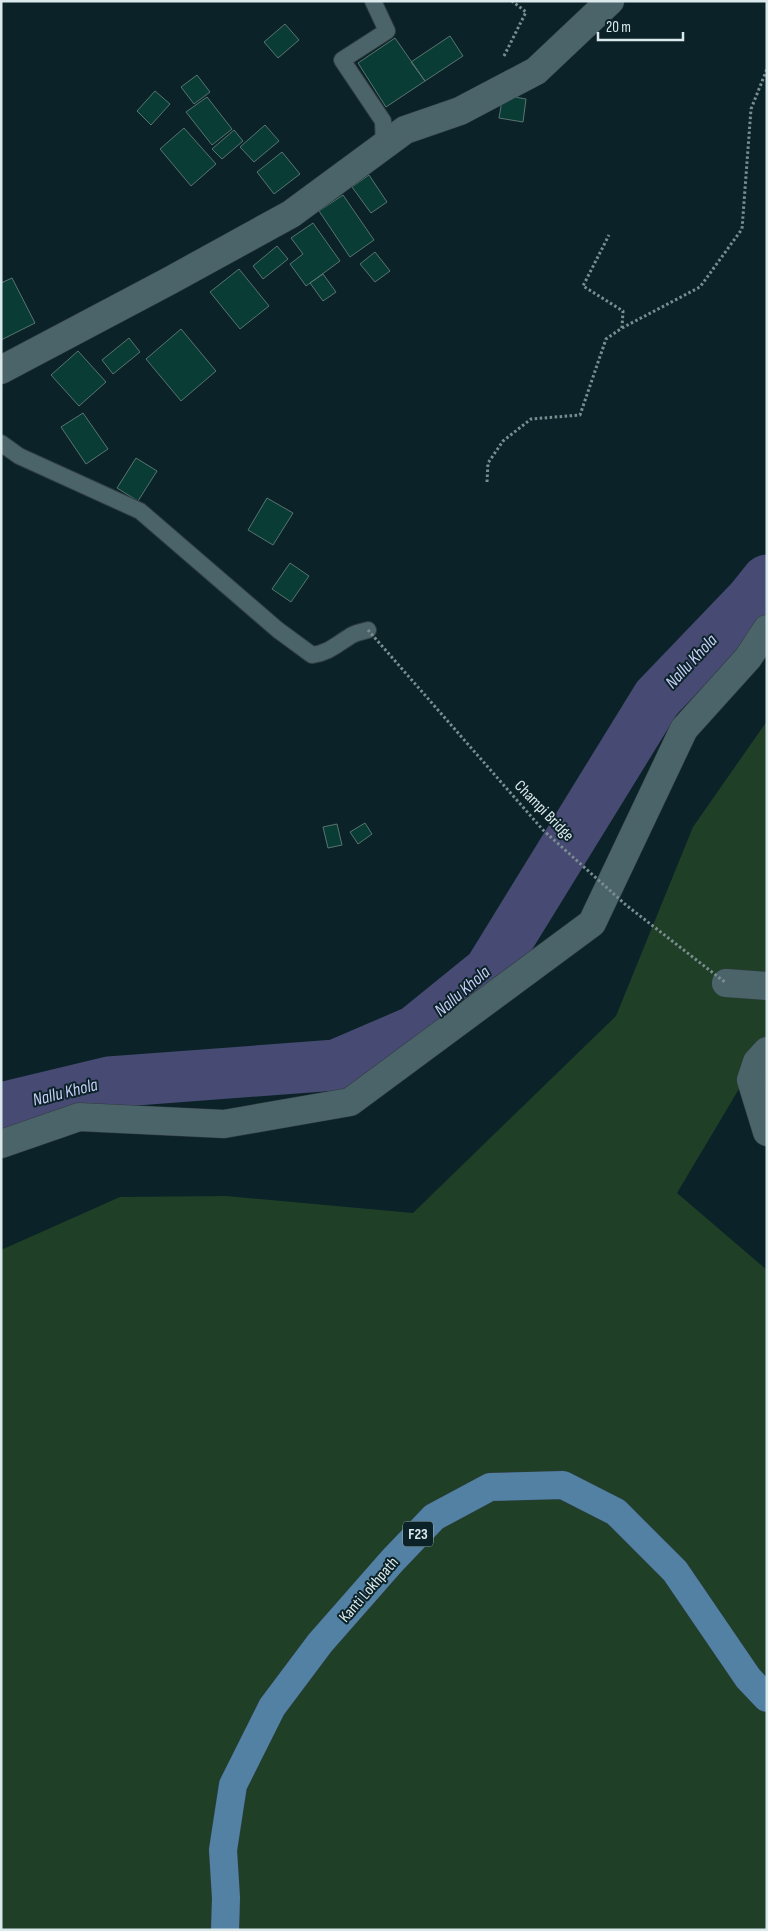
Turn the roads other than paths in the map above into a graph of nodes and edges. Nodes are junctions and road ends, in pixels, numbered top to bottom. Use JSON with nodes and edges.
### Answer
{"nodes":[{"id":1,"x":373,"y":1,"type":"edge"},
{"id":2,"x":610,"y":1,"type":"edge"},
{"id":3,"x":384,"y":146,"type":"junction"},
{"id":4,"x":1,"y":370,"type":"edge"},
{"id":5,"x":1,"y":443,"type":"edge"},
{"id":6,"x":767,"y":629,"type":"edge"},
{"id":7,"x":368,"y":630,"type":"road end"},
{"id":8,"x":726,"y":983,"type":"road end"},
{"id":9,"x":767,"y":986,"type":"edge"},
{"id":10,"x":767,"y":1050,"type":"edge"},
{"id":11,"x":767,"y":1132,"type":"edge"},
{"id":12,"x":1,"y":1144,"type":"edge"},
{"id":13,"x":767,"y":1698,"type":"edge"},
{"id":14,"x":225,"y":1930,"type":"edge"}],
"edges":[{"from":1,"to":3,"type":"lane"},
{"from":2,"to":3,"type":"street"},
{"from":3,"to":4,"type":"street"},
{"from":5,"to":7,"type":"lane"},
{"from":6,"to":12,"type":"street"},
{"from":8,"to":9,"type":"street"},
{"from":10,"to":11,"type":"street"},
{"from":13,"to":14,"type":"main road","name":"Kanti Lokhpath","number":"F23"}]}
